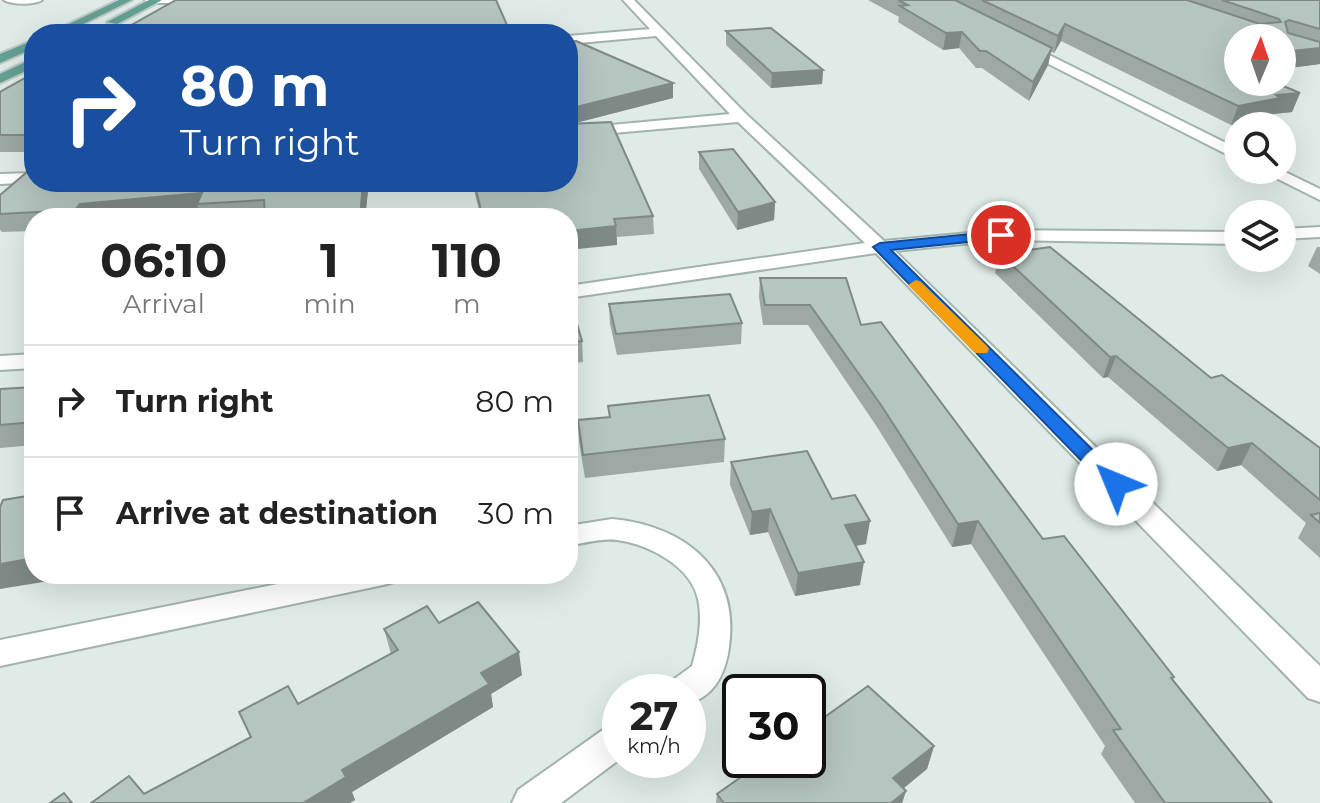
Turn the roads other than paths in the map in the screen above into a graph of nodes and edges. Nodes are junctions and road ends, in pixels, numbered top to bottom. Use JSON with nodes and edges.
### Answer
{"nodes":[{"id":1,"x":9,"y":0,"type":"edge"},
{"id":2,"x":37,"y":0,"type":"edge"},
{"id":3,"x":127,"y":0,"type":"edge"},
{"id":4,"x":150,"y":0,"type":"edge"},
{"id":5,"x":157,"y":0,"type":"edge"},
{"id":6,"x":267,"y":0,"type":"edge"},
{"id":7,"x":628,"y":0,"type":"edge"},
{"id":8,"x":75,"y":24,"type":"edge"},
{"id":9,"x":109,"y":24,"type":"edge"},
{"id":10,"x":659,"y":32,"type":"junction"},
{"id":11,"x":578,"y":39,"type":"edge"},
{"id":12,"x":1011,"y":40,"type":"edge"},
{"id":13,"x":24,"y":48,"type":"edge"},
{"id":14,"x":0,"y":59,"type":"edge"},
{"id":15,"x":24,"y":67,"type":"edge"},
{"id":16,"x":17,"y":70,"type":"junction"},
{"id":17,"x":24,"y":70,"type":"edge"},
{"id":18,"x":0,"y":79,"type":"edge"},
{"id":19,"x":741,"y":117,"type":"junction"},
{"id":20,"x":578,"y":132,"type":"edge"},
{"id":21,"x":1224,"y":148,"type":"edge"},
{"id":22,"x":24,"y":178,"type":"edge"},
{"id":23,"x":0,"y":179,"type":"edge"},
{"id":24,"x":1296,"y":183,"type":"edge"},
{"id":25,"x":1320,"y":195,"type":"edge"},
{"id":26,"x":1320,"y":232,"type":"edge"},
{"id":27,"x":1296,"y":233,"type":"edge"},
{"id":28,"x":1224,"y":238,"type":"edge"},
{"id":29,"x":880,"y":247,"type":"junction"},
{"id":30,"x":578,"y":291,"type":"edge"},
{"id":31,"x":24,"y":362,"type":"edge"},
{"id":32,"x":0,"y":363,"type":"edge"},
{"id":33,"x":578,"y":535,"type":"edge"},
{"id":34,"x":335,"y":584,"type":"edge"},
{"id":35,"x":0,"y":653,"type":"edge"},
{"id":36,"x":706,"y":675,"type":"edge"},
{"id":37,"x":1320,"y":688,"type":"edge"},
{"id":38,"x":602,"y":751,"type":"edge"},
{"id":39,"x":531,"y":803,"type":"edge"}],
"edges":[{"from":1,"to":2,"type":"street"},
{"from":3,"to":8,"type":"main road"},
{"from":4,"to":5,"type":"street"},
{"from":5,"to":6,"type":"street"},
{"from":5,"to":9,"type":"main road"},
{"from":7,"to":10,"type":"street"},
{"from":10,"to":11,"type":"street"},
{"from":10,"to":19,"type":"street"},
{"from":12,"to":21,"type":"street"},
{"from":13,"to":14,"type":"main road"},
{"from":15,"to":16,"type":"main road"},
{"from":16,"to":17,"type":"street"},
{"from":16,"to":18,"type":"main road"},
{"from":19,"to":20,"type":"street"},
{"from":19,"to":29,"type":"street"},
{"from":22,"to":23,"type":"street"},
{"from":24,"to":25,"type":"street"},
{"from":26,"to":27,"type":"street"},
{"from":28,"to":29,"type":"street"},
{"from":29,"to":30,"type":"street"},
{"from":29,"to":37,"type":"street"},
{"from":31,"to":32,"type":"street"},
{"from":33,"to":36,"type":"street"},
{"from":34,"to":35,"type":"street"},
{"from":38,"to":39,"type":"street"}]}
